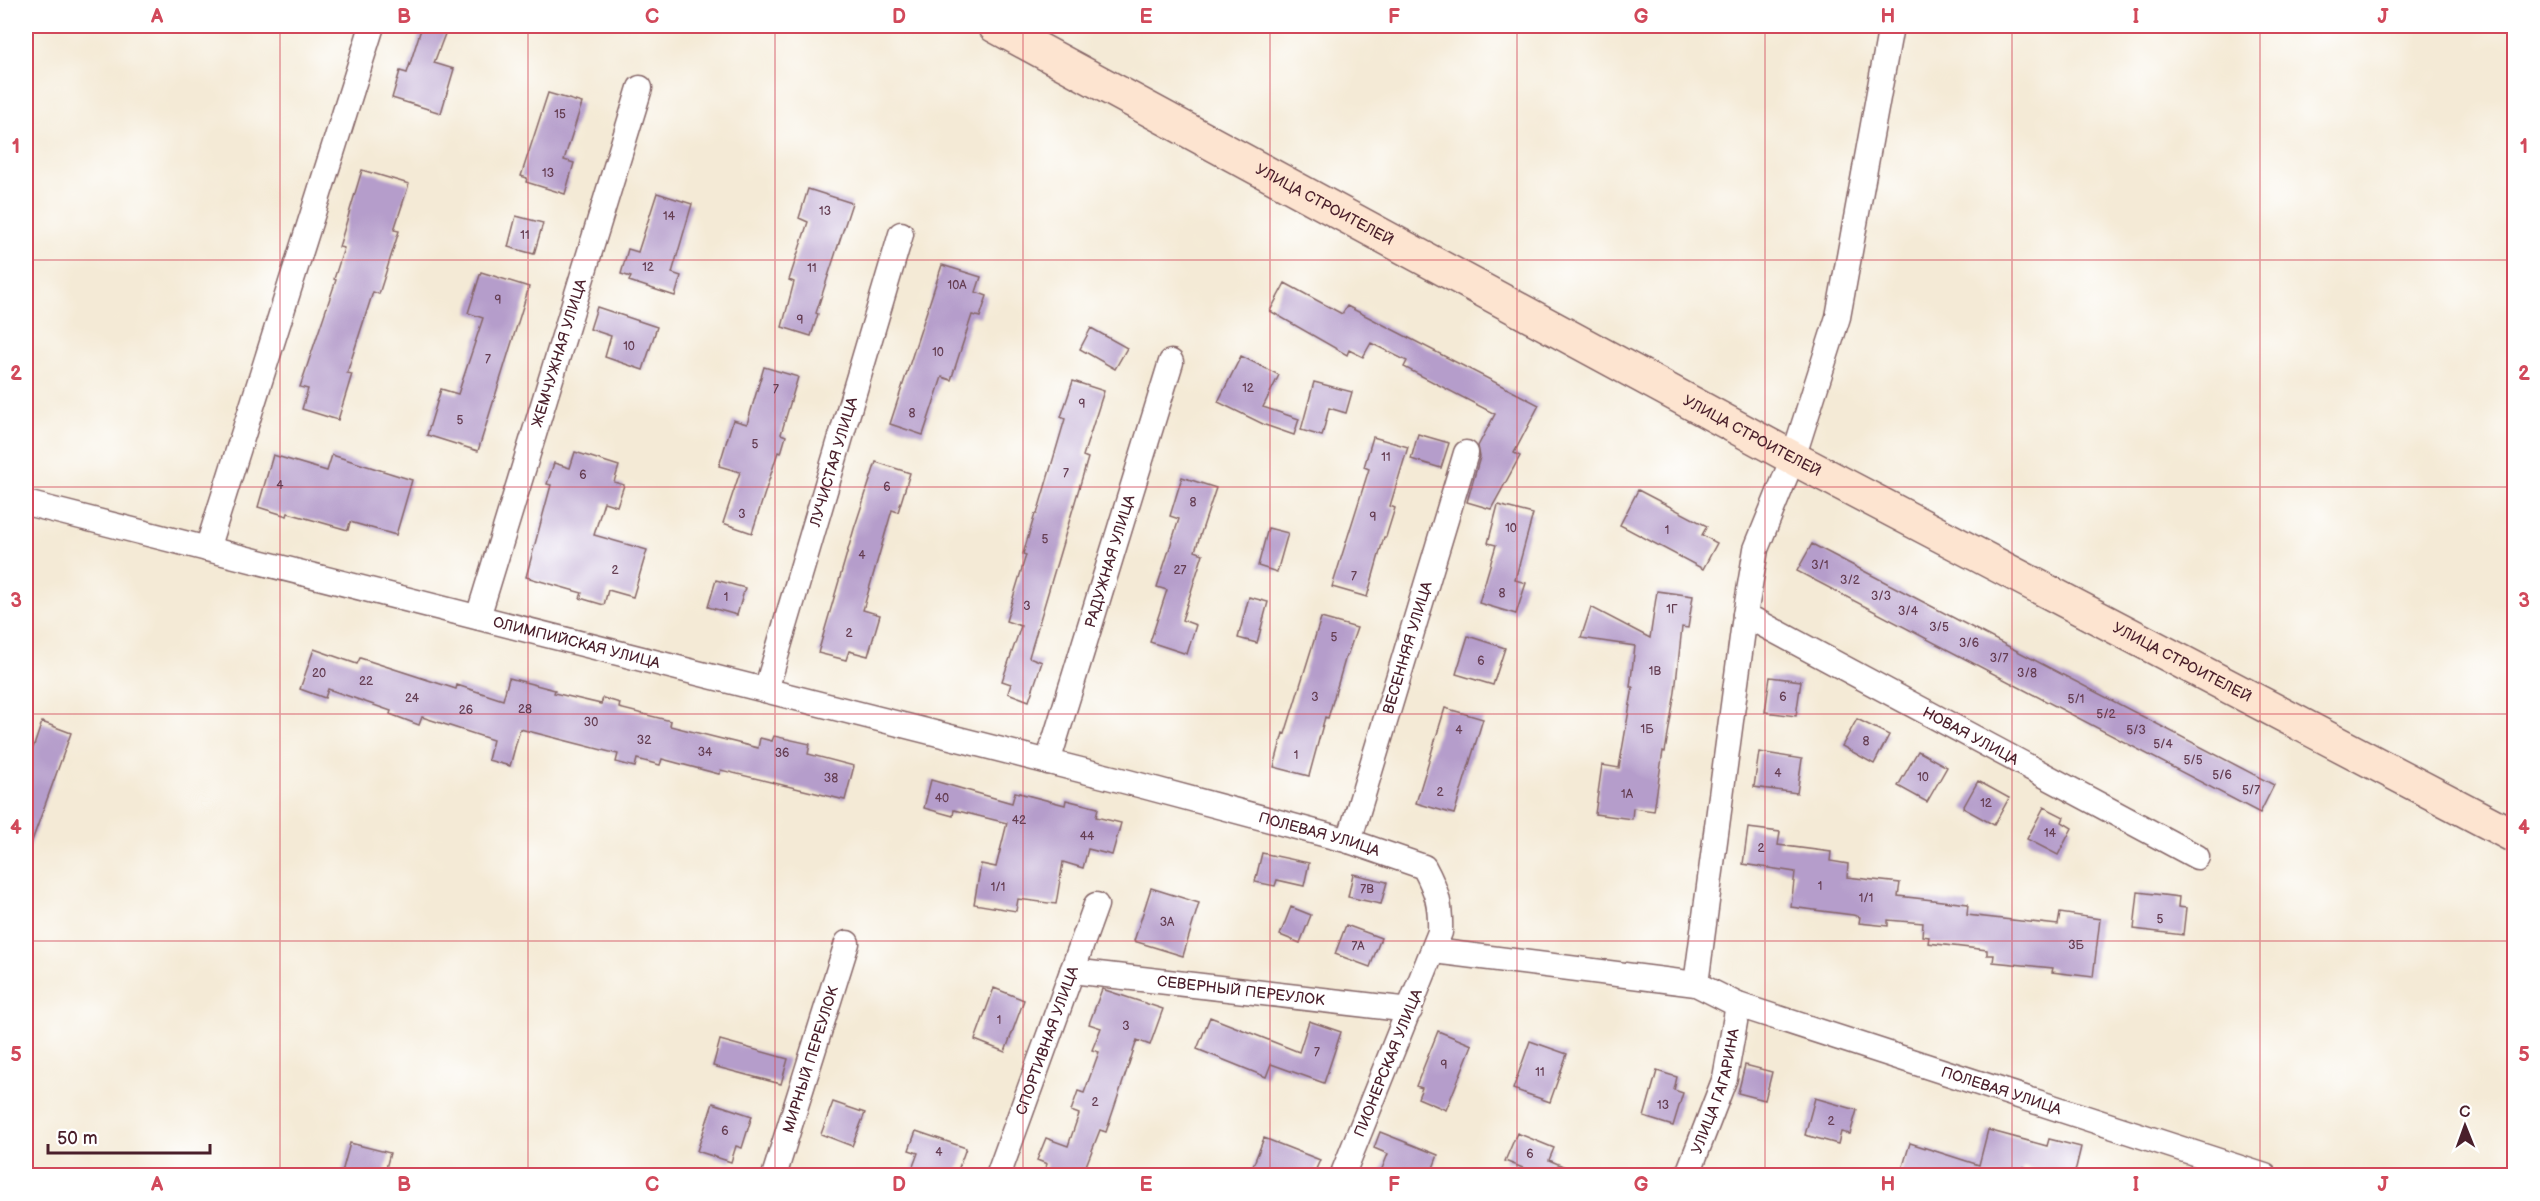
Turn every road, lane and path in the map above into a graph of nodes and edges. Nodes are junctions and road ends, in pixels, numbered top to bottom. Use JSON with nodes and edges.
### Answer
{"nodes":[{"id":1,"x":372,"y":26,"type":"edge"},
{"id":2,"x":995,"y":26,"type":"edge"},
{"id":3,"x":1891,"y":26,"type":"edge"},
{"id":4,"x":640,"y":88,"type":"dead end"},
{"id":5,"x":901,"y":234,"type":"dead end"},
{"id":6,"x":1171,"y":362,"type":"dead end"},
{"id":7,"x":1466,"y":453,"type":"dead end"},
{"id":8,"x":1793,"y":458,"type":"junction"},
{"id":9,"x":26,"y":502,"type":"edge"},
{"id":10,"x":207,"y":549,"type":"junction"},
{"id":11,"x":1745,"y":615,"type":"junction"},
{"id":12,"x":477,"y":617,"type":"junction"},
{"id":13,"x":766,"y":690,"type":"junction"},
{"id":14,"x":1048,"y":762,"type":"junction"},
{"id":15,"x":1128,"y":782,"type":"joint"},
{"id":16,"x":2514,"y":836,"type":"edge"},
{"id":17,"x":1350,"y":841,"type":"junction"},
{"id":18,"x":2197,"y":857,"type":"dead end"},
{"id":19,"x":1096,"y":905,"type":"dead end"},
{"id":20,"x":847,"y":943,"type":"dead end"},
{"id":21,"x":1434,"y":951,"type":"junction"},
{"id":22,"x":1072,"y":971,"type":"junction"},
{"id":23,"x":1696,"y":984,"type":"junction"},
{"id":24,"x":1738,"y":1005,"type":"junction"},
{"id":25,"x":1410,"y":1010,"type":"junction"},
{"id":26,"x":774,"y":1176,"type":"edge"},
{"id":27,"x":998,"y":1176,"type":"edge"},
{"id":28,"x":1342,"y":1176,"type":"edge"},
{"id":29,"x":1687,"y":1176,"type":"edge"},
{"id":30,"x":2265,"y":1176,"type":"edge"}],
"edges":[{"from":1,"to":10,"type":"street"},
{"from":2,"to":8,"type":"main road","name":"УЛИЦА СТРОИТЕЛЕЙ"},
{"from":3,"to":8,"type":"street"},
{"from":4,"to":12,"type":"street","name":"ЖЕМЧУЖНАЯ УЛИЦА"},
{"from":5,"to":13,"type":"street","name":"ЛУЧИСТАЯ УЛИЦА"},
{"from":6,"to":14,"type":"street","name":"РАДУЖНАЯ УЛИЦА"},
{"from":7,"to":17,"type":"street","name":"ВЕСЕННЯЯ УЛИЦА"},
{"from":8,"to":11,"type":"street"},
{"from":8,"to":16,"type":"main road","name":"УЛИЦА СТРОИТЕЛЕЙ"},
{"from":9,"to":10,"type":"street","name":"ОЛИМПИЙСКАЯ УЛИЦА"},
{"from":10,"to":12,"type":"street","name":"ОЛИМПИЙСКАЯ УЛИЦА"},
{"from":11,"to":18,"type":"street","name":"НОВАЯ УЛИЦА"},
{"from":11,"to":23,"type":"street"},
{"from":12,"to":13,"type":"street","name":"ОЛИМПИЙСКАЯ УЛИЦА"},
{"from":13,"to":14,"type":"street","name":"ОЛИМПИЙСКАЯ УЛИЦА"},
{"from":14,"to":15,"type":"street","name":"ОЛИМПИЙСКАЯ УЛИЦА"},
{"from":15,"to":17,"type":"street","name":"ПОЛЕВАЯ УЛИЦА"},
{"from":17,"to":21,"type":"street","name":"ПОЛЕВАЯ УЛИЦА"},
{"from":19,"to":22,"type":"street","name":"СПОРТИВНАЯ УЛИЦА"},
{"from":20,"to":26,"type":"street","name":"МИРНЫЙ ПЕРЕУЛОК"},
{"from":21,"to":23,"type":"street"},
{"from":21,"to":25,"type":"street","name":"ПИОНЕРСКАЯ УЛИЦА"},
{"from":22,"to":25,"type":"street","name":"СЕВЕРНЫЙ ПЕРЕУЛОК"},
{"from":22,"to":27,"type":"street","name":"СПОРТИВНАЯ УЛИЦА"},
{"from":23,"to":24,"type":"street"},
{"from":24,"to":29,"type":"street","name":"УЛИЦА ГАГАРИНА"},
{"from":24,"to":30,"type":"street","name":"ПОЛЕВАЯ УЛИЦА"},
{"from":25,"to":28,"type":"street","name":"ПИОНЕРСКАЯ УЛИЦА"}]}
